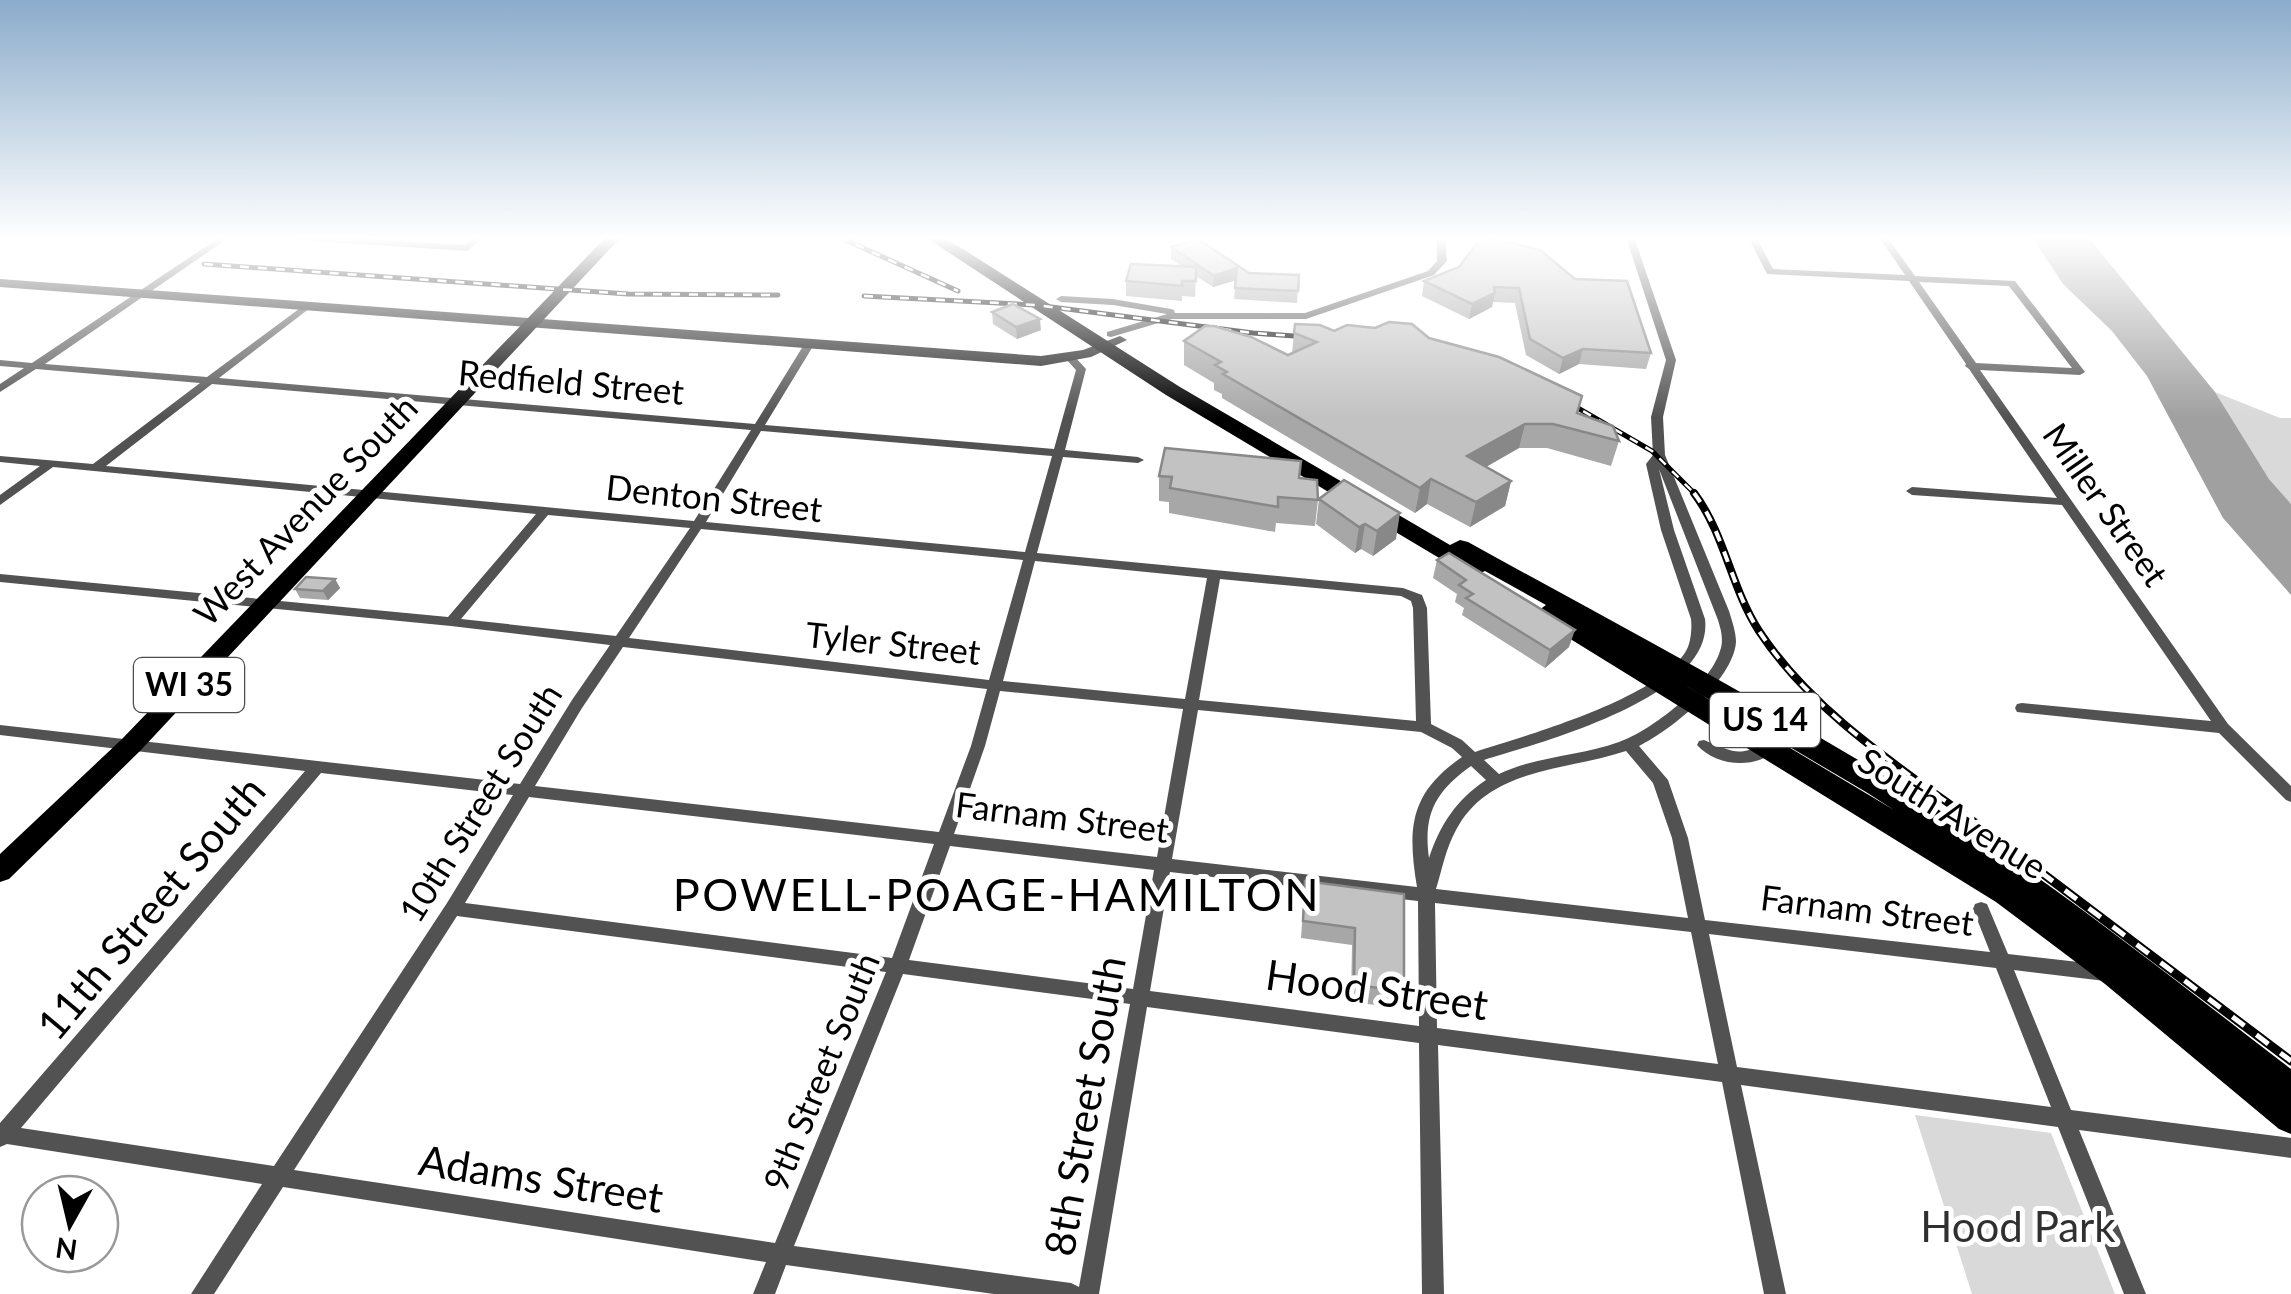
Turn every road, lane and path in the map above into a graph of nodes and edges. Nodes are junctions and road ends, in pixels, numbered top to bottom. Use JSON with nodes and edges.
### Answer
{"nodes":[{"id":1,"x":138,"y":297,"type":"edge"},
{"id":2,"x":190,"y":297,"type":"edge"},
{"id":3,"x":557,"y":297,"type":"edge"},
{"id":4,"x":1036,"y":297,"type":"edge"},
{"id":5,"x":1056,"y":297,"type":"edge"},
{"id":6,"x":1366,"y":297,"type":"edge"},
{"id":7,"x":1650,"y":297,"type":"edge"},
{"id":8,"x":1924,"y":297,"type":"edge"},
{"id":9,"x":2023,"y":297,"type":"edge"},
{"id":10,"x":1061,"y":300,"type":"junction"},
{"id":11,"x":308,"y":306,"type":"junction"},
{"id":12,"x":1196,"y":316,"type":"junction"},
{"id":13,"x":534,"y":322,"type":"junction"},
{"id":14,"x":1108,"y":340,"type":"junction"},
{"id":15,"x":810,"y":343,"type":"junction"},
{"id":16,"x":1010,"y":358,"type":"junction"},
{"id":17,"x":1070,"y":358,"type":"junction"},
{"id":18,"x":0,"y":363,"type":"edge"},
{"id":19,"x":34,"y":366,"type":"junction"},
{"id":20,"x":1970,"y":366,"type":"junction"},
{"id":21,"x":210,"y":381,"type":"junction"},
{"id":22,"x":0,"y":389,"type":"edge"},
{"id":23,"x":458,"y":402,"type":"junction"},
{"id":24,"x":758,"y":426,"type":"junction"},
{"id":25,"x":1059,"y":451,"type":"junction"},
{"id":26,"x":1659,"y":455,"type":"junction"},
{"id":27,"x":0,"y":459,"type":"edge"},
{"id":28,"x":1138,"y":460,"type":"dead end"},
{"id":29,"x":50,"y":464,"type":"junction"},
{"id":30,"x":96,"y":468,"type":"junction"},
{"id":31,"x":1912,"y":491,"type":"dead end"},
{"id":32,"x":372,"y":494,"type":"junction"},
{"id":33,"x":0,"y":501,"type":"edge"},
{"id":34,"x":2068,"y":502,"type":"junction"},
{"id":35,"x":544,"y":512,"type":"junction"},
{"id":36,"x":696,"y":528,"type":"junction"},
{"id":37,"x":1029,"y":559,"type":"junction"},
{"id":38,"x":1214,"y":575,"type":"junction"},
{"id":39,"x":0,"y":578,"type":"edge"},
{"id":40,"x":265,"y":605,"type":"junction"},
{"id":41,"x":451,"y":622,"type":"junction"},
{"id":42,"x":617,"y":643,"type":"junction"},
{"id":43,"x":1669,"y":675,"type":"junction"},
{"id":44,"x":993,"y":685,"type":"junction"},
{"id":45,"x":1697,"y":692,"type":"junction"},
{"id":46,"x":1190,"y":703,"type":"junction"},
{"id":47,"x":2022,"y":708,"type":"dead end"},
{"id":48,"x":1424,"y":727,"type":"junction"},
{"id":49,"x":2224,"y":728,"type":"junction"},
{"id":50,"x":0,"y":730,"type":"edge"},
{"id":51,"x":1629,"y":744,"type":"junction"},
{"id":52,"x":131,"y":745,"type":"junction"},
{"id":53,"x":1704,"y":746,"type":"dead end"},
{"id":54,"x":1771,"y":748,"type":"junction"},
{"id":55,"x":1472,"y":758,"type":"junction"},
{"id":56,"x":316,"y":768,"type":"junction"},
{"id":57,"x":1498,"y":780,"type":"junction"},
{"id":58,"x":525,"y":790,"type":"junction"},
{"id":59,"x":2291,"y":796,"type":"edge"},
{"id":60,"x":946,"y":837,"type":"junction"},
{"id":61,"x":1165,"y":862,"type":"junction"},
{"id":62,"x":0,"y":871,"type":"edge"},
{"id":63,"x":1426,"y":893,"type":"junction"},
{"id":64,"x":453,"y":908,"type":"junction"},
{"id":65,"x":1981,"y":908,"type":"dead end"},
{"id":66,"x":1699,"y":924,"type":"junction"},
{"id":67,"x":2004,"y":961,"type":"junction"},
{"id":68,"x":898,"y":965,"type":"junction"},
{"id":69,"x":2116,"y":974,"type":"junction"},
{"id":70,"x":1139,"y":996,"type":"junction"},
{"id":71,"x":1429,"y":1035,"type":"junction"},
{"id":72,"x":1730,"y":1074,"type":"junction"},
{"id":73,"x":2291,"y":1090,"type":"edge"},
{"id":74,"x":2291,"y":1117,"type":"edge"},
{"id":75,"x":2068,"y":1120,"type":"junction"},
{"id":76,"x":1,"y":1136,"type":"edge"},
{"id":77,"x":2291,"y":1148,"type":"edge"},
{"id":78,"x":278,"y":1176,"type":"junction"},
{"id":79,"x":780,"y":1254,"type":"junction"},
{"id":80,"x":202,"y":1294,"type":"edge"},
{"id":81,"x":764,"y":1294,"type":"edge"},
{"id":82,"x":1071,"y":1294,"type":"edge"},
{"id":83,"x":1088,"y":1294,"type":"edge"},
{"id":84,"x":1433,"y":1294,"type":"edge"},
{"id":85,"x":1775,"y":1294,"type":"edge"},
{"id":86,"x":2135,"y":1294,"type":"edge"}],
"edges":[{"from":1,"to":19,"type":"street"},
{"from":2,"to":11,"type":"street"},
{"from":3,"to":13,"type":"main road","name":"West Avenue South","number":"WI 35"},
{"from":4,"to":14,"type":"highway","name":"South Avenue","number":"US 14"},
{"from":5,"to":10,"type":"highway","name":"South Avenue","number":"US 14"},
{"from":6,"to":12,"type":"street"},
{"from":7,"to":26,"type":"street"},
{"from":8,"to":20,"type":"street","name":"Miller Street"},
{"from":9,"to":20,"type":"street"},
{"from":10,"to":12,"type":"street"},
{"from":10,"to":14,"type":"highway","name":"South Avenue","number":"US 14"},
{"from":11,"to":13,"type":"street"},
{"from":11,"to":21,"type":"street"},
{"from":12,"to":14,"type":"street"},
{"from":13,"to":15,"type":"street"},
{"from":13,"to":23,"type":"main road","name":"West Avenue South","number":"WI 35"},
{"from":14,"to":16,"type":"street"},
{"from":14,"to":17,"type":"street"},
{"from":14,"to":43,"type":"highway","name":"South Avenue","number":"US 14"},
{"from":15,"to":16,"type":"street"},
{"from":15,"to":24,"type":"street","name":"10th Street South"},
{"from":16,"to":17,"type":"street"},
{"from":17,"to":25,"type":"street","name":"9th Street South"},
{"from":18,"to":19,"type":"street","name":"Redfield Street"},
{"from":19,"to":21,"type":"street","name":"Redfield Street"},
{"from":19,"to":22,"type":"street"},
{"from":20,"to":34,"type":"street","name":"Miller Street"},
{"from":21,"to":23,"type":"street","name":"Redfield Street"},
{"from":21,"to":30,"type":"street"},
{"from":23,"to":24,"type":"street","name":"Redfield Street"},
{"from":23,"to":32,"type":"main road","name":"West Avenue South","number":"WI 35"},
{"from":24,"to":25,"type":"street","name":"Redfield Street"},
{"from":24,"to":36,"type":"street","name":"10th Street South"},
{"from":25,"to":28,"type":"street","name":"Redfield Street"},
{"from":25,"to":37,"type":"street","name":"9th Street South"},
{"from":26,"to":43,"type":"street"},
{"from":26,"to":45,"type":"street"},
{"from":27,"to":29,"type":"street","name":"Denton Street"},
{"from":29,"to":30,"type":"street","name":"Denton Street"},
{"from":29,"to":33,"type":"street"},
{"from":30,"to":32,"type":"street","name":"Denton Street"},
{"from":31,"to":34,"type":"street"},
{"from":32,"to":35,"type":"street","name":"Denton Street"},
{"from":32,"to":40,"type":"main road","name":"West Avenue South","number":"WI 35"},
{"from":34,"to":49,"type":"street","name":"Miller Street"},
{"from":35,"to":36,"type":"street","name":"Denton Street"},
{"from":35,"to":41,"type":"street"},
{"from":36,"to":37,"type":"street","name":"Denton Street"},
{"from":36,"to":42,"type":"street","name":"10th Street South"},
{"from":37,"to":38,"type":"street","name":"Denton Street"},
{"from":37,"to":44,"type":"street","name":"9th Street South"},
{"from":38,"to":46,"type":"street","name":"8th Street South"},
{"from":38,"to":48,"type":"street","name":"Denton Street"},
{"from":39,"to":40,"type":"street","name":"Tyler Street"},
{"from":40,"to":41,"type":"street","name":"Tyler Street"},
{"from":40,"to":52,"type":"main road","name":"West Avenue South","number":"WI 35"},
{"from":41,"to":42,"type":"street","name":"Tyler Street"},
{"from":42,"to":44,"type":"street","name":"Tyler Street"},
{"from":42,"to":58,"type":"street","name":"10th Street South"},
{"from":43,"to":45,"type":"highway","name":"South Avenue","number":"US 14"},
{"from":43,"to":55,"type":"street"},
{"from":44,"to":46,"type":"street","name":"Tyler Street"},
{"from":44,"to":60,"type":"street","name":"9th Street South"},
{"from":45,"to":51,"type":"street"},
{"from":45,"to":54,"type":"highway","name":"South Avenue","number":"US 14"},
{"from":45,"to":73,"type":"highway","name":"South Avenue","number":"US 14"},
{"from":46,"to":48,"type":"street","name":"Tyler Street"},
{"from":46,"to":61,"type":"street","name":"8th Street South"},
{"from":47,"to":49,"type":"street"},
{"from":48,"to":55,"type":"street","name":"Tyler Street"},
{"from":49,"to":59,"type":"street","name":"Miller Street"},
{"from":50,"to":52,"type":"street","name":"Farnam Street"},
{"from":51,"to":57,"type":"street"},
{"from":51,"to":66,"type":"street"},
{"from":52,"to":56,"type":"street","name":"Farnam Street"},
{"from":52,"to":62,"type":"main road","name":"West Avenue South","number":"WI 35"},
{"from":53,"to":54,"type":"street"},
{"from":54,"to":69,"type":"highway","name":"South Avenue","number":"US 14"},
{"from":55,"to":57,"type":"street","name":"Tyler Street"},
{"from":55,"to":63,"type":"street"},
{"from":56,"to":58,"type":"street","name":"Farnam Street"},
{"from":56,"to":76,"type":"street","name":"11th Street South"},
{"from":57,"to":63,"type":"street"},
{"from":58,"to":60,"type":"street","name":"Farnam Street"},
{"from":58,"to":64,"type":"street","name":"10th Street South"},
{"from":60,"to":61,"type":"street","name":"Farnam Street"},
{"from":60,"to":68,"type":"street","name":"9th Street South"},
{"from":61,"to":63,"type":"street","name":"Farnam Street"},
{"from":61,"to":70,"type":"street","name":"8th Street South"},
{"from":63,"to":66,"type":"street","name":"Farnam Street"},
{"from":63,"to":71,"type":"street"},
{"from":64,"to":68,"type":"street","name":"Hood Street"},
{"from":64,"to":78,"type":"street","name":"10th Street South"},
{"from":65,"to":67,"type":"street"},
{"from":66,"to":67,"type":"street","name":"Farnam Street"},
{"from":66,"to":72,"type":"street"},
{"from":67,"to":69,"type":"street","name":"Farnam Street"},
{"from":67,"to":75,"type":"street"},
{"from":68,"to":70,"type":"street","name":"Hood Street"},
{"from":68,"to":79,"type":"street","name":"9th Street South"},
{"from":69,"to":74,"type":"highway","name":"South Avenue","number":"US 14"},
{"from":70,"to":71,"type":"street","name":"Hood Street"},
{"from":70,"to":83,"type":"street","name":"8th Street South"},
{"from":71,"to":72,"type":"street","name":"Hood Street"},
{"from":71,"to":84,"type":"street"},
{"from":72,"to":75,"type":"street","name":"Hood Street"},
{"from":72,"to":85,"type":"street"},
{"from":75,"to":77,"type":"street","name":"Hood Street"},
{"from":75,"to":86,"type":"street"},
{"from":76,"to":78,"type":"street","name":"Adams Street"},
{"from":78,"to":79,"type":"street","name":"Adams Street"},
{"from":78,"to":80,"type":"street","name":"10th Street South"},
{"from":79,"to":81,"type":"street","name":"9th Street South"},
{"from":79,"to":82,"type":"street","name":"Adams Street"}]}
